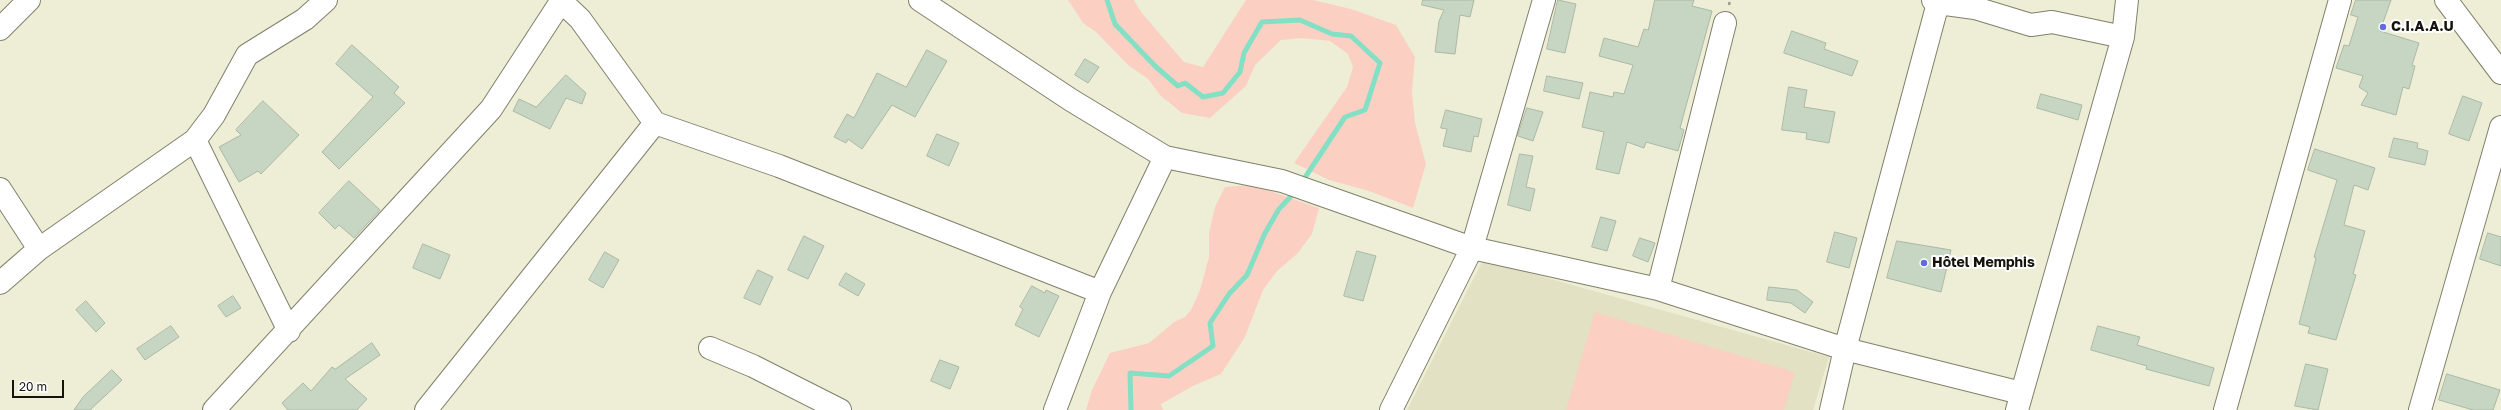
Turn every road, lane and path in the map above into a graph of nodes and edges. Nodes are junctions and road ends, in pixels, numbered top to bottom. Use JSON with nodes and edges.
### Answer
{"nodes":[{"id":1,"x":29,"y":0,"type":"edge"},
{"id":2,"x":326,"y":0,"type":"edge"},
{"id":3,"x":920,"y":0,"type":"edge"},
{"id":4,"x":1544,"y":0,"type":"edge"},
{"id":5,"x":2127,"y":0,"type":"edge"},
{"id":6,"x":2340,"y":0,"type":"edge"},
{"id":7,"x":2446,"y":0,"type":"edge"},
{"id":8,"x":562,"y":1,"type":"edge"},
{"id":9,"x":1935,"y":1,"type":"edge"},
{"id":10,"x":1725,"y":24,"type":"dead end"},
{"id":11,"x":0,"y":29,"type":"edge"},
{"id":12,"x":2123,"y":37,"type":"junction"},
{"id":13,"x":2501,"y":73,"type":"edge"},
{"id":14,"x":654,"y":123,"type":"junction"},
{"id":15,"x":2501,"y":127,"type":"edge"},
{"id":16,"x":195,"y":140,"type":"junction"},
{"id":17,"x":1165,"y":157,"type":"junction"},
{"id":18,"x":0,"y":189,"type":"edge"},
{"id":19,"x":1472,"y":248,"type":"junction"},
{"id":20,"x":39,"y":249,"type":"junction"},
{"id":21,"x":0,"y":283,"type":"edge"},
{"id":22,"x":1658,"y":289,"type":"junction"},
{"id":23,"x":1100,"y":292,"type":"junction"},
{"id":24,"x":289,"y":331,"type":"junction"},
{"id":25,"x":710,"y":348,"type":"dead end"},
{"id":26,"x":1845,"y":349,"type":"junction"},
{"id":27,"x":2019,"y":401,"type":"edge"},
{"id":28,"x":214,"y":410,"type":"edge"},
{"id":29,"x":426,"y":410,"type":"edge"},
{"id":30,"x":840,"y":410,"type":"edge"},
{"id":31,"x":1055,"y":410,"type":"edge"},
{"id":32,"x":1391,"y":410,"type":"edge"},
{"id":33,"x":1831,"y":410,"type":"edge"},
{"id":34,"x":2225,"y":410,"type":"edge"},
{"id":35,"x":2420,"y":410,"type":"edge"}],
"edges":[{"from":1,"to":11,"type":"street"},
{"from":2,"to":16,"type":"street"},
{"from":3,"to":17,"type":"street"},
{"from":4,"to":19,"type":"street"},
{"from":5,"to":12,"type":"street"},
{"from":6,"to":34,"type":"street"},
{"from":7,"to":13,"type":"street"},
{"from":8,"to":14,"type":"street"},
{"from":8,"to":24,"type":"street"},
{"from":9,"to":12,"type":"street"},
{"from":9,"to":26,"type":"street"},
{"from":10,"to":22,"type":"street"},
{"from":12,"to":27,"type":"street"},
{"from":14,"to":23,"type":"street"},
{"from":14,"to":29,"type":"street"},
{"from":15,"to":35,"type":"street"},
{"from":16,"to":20,"type":"street"},
{"from":16,"to":24,"type":"street"},
{"from":17,"to":19,"type":"street"},
{"from":17,"to":23,"type":"street"},
{"from":18,"to":20,"type":"street"},
{"from":19,"to":22,"type":"street"},
{"from":19,"to":32,"type":"street"},
{"from":20,"to":21,"type":"street"},
{"from":22,"to":26,"type":"street"},
{"from":23,"to":31,"type":"street"},
{"from":24,"to":28,"type":"street"},
{"from":25,"to":30,"type":"street"},
{"from":26,"to":27,"type":"street"},
{"from":26,"to":33,"type":"street"}]}
